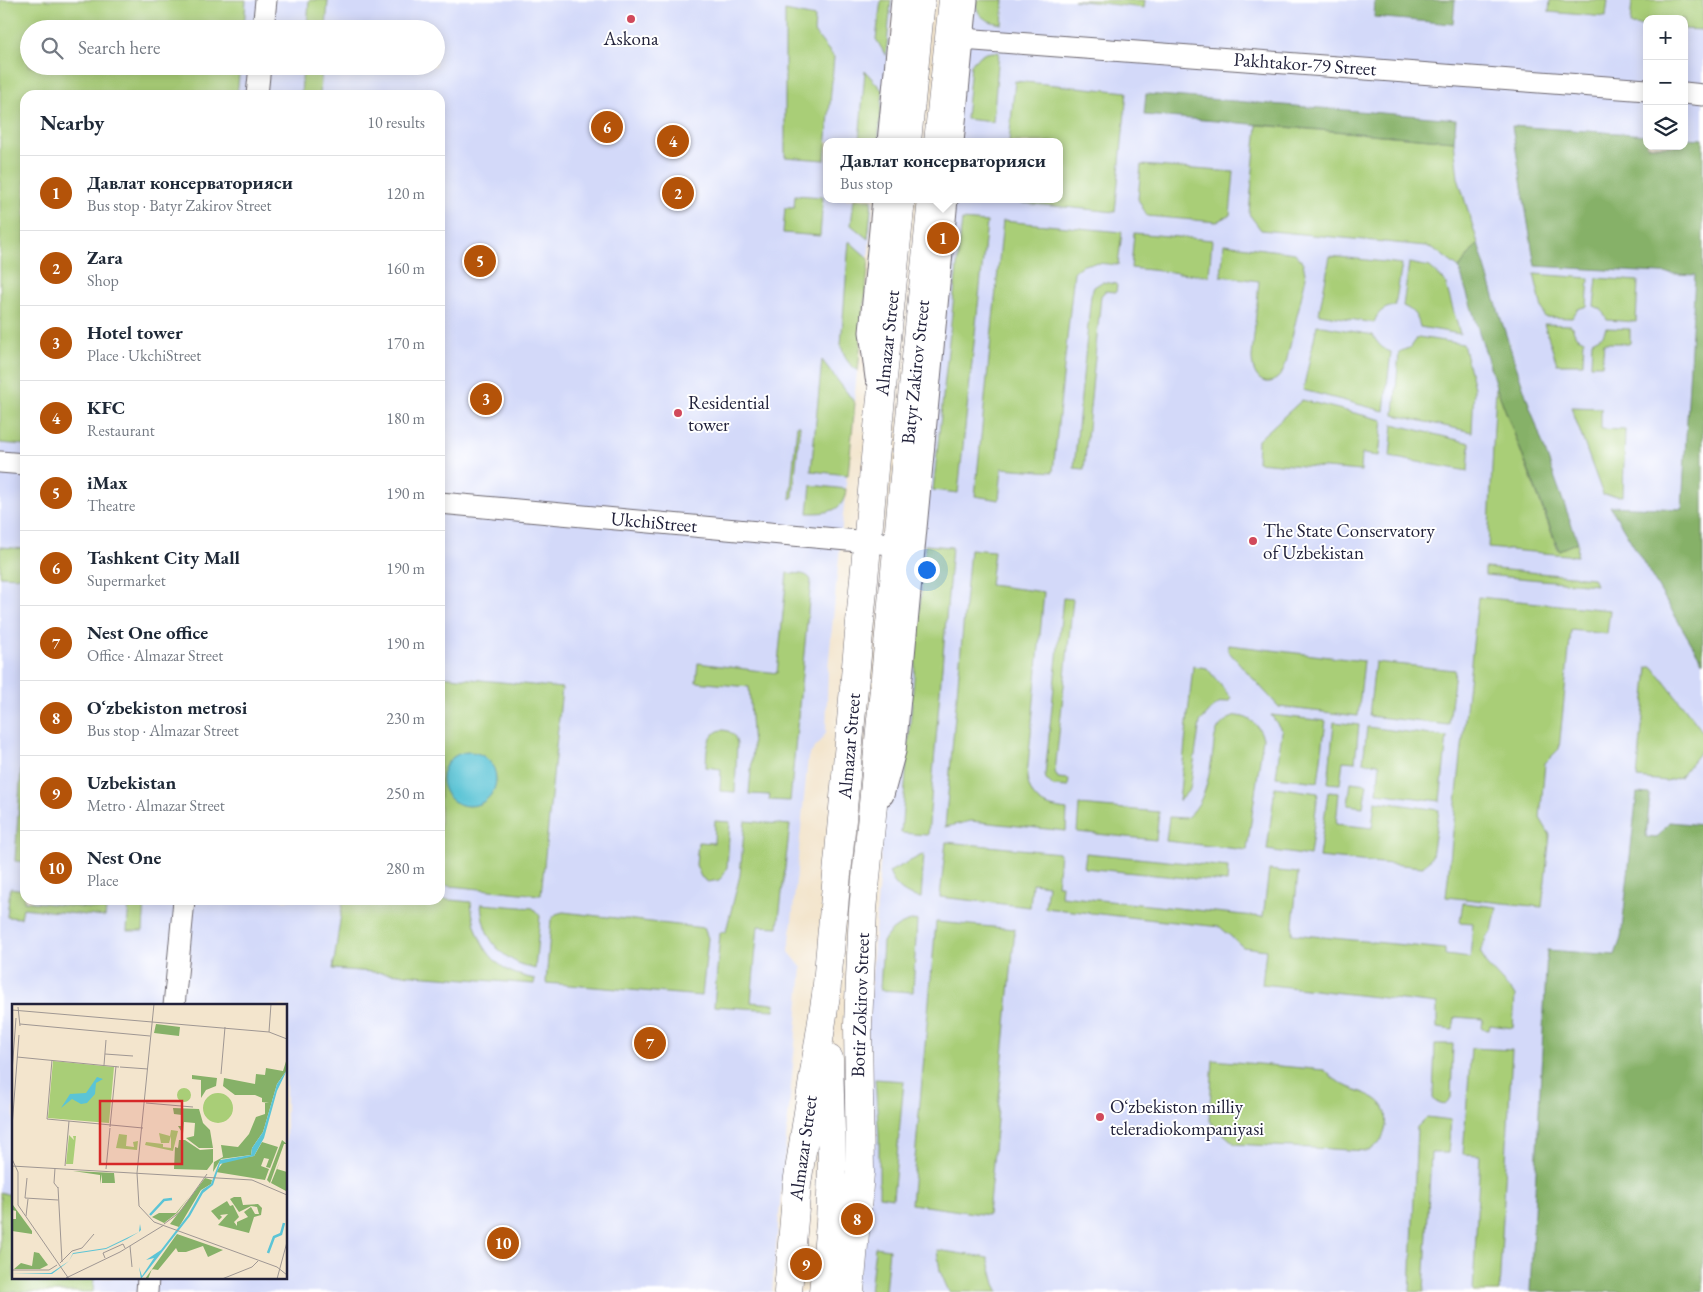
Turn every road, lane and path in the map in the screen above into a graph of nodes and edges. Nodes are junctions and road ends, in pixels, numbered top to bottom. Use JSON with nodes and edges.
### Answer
{"nodes":[{"id":1,"x":266,"y":0,"type":"edge"},
{"id":2,"x":902,"y":0,"type":"edge"},
{"id":3,"x":921,"y":0,"type":"edge"},
{"id":4,"x":953,"y":0,"type":"edge"},
{"id":5,"x":966,"y":0,"type":"edge"},
{"id":6,"x":264,"y":20,"type":"edge"},
{"id":7,"x":962,"y":39,"type":"junction"},
{"id":8,"x":259,"y":75,"type":"edge"},
{"id":9,"x":258,"y":90,"type":"edge"},
{"id":10,"x":1643,"y":90,"type":"edge"},
{"id":11,"x":1688,"y":93,"type":"edge"},
{"id":12,"x":1703,"y":94,"type":"edge"},
{"id":13,"x":888,"y":138,"type":"edge"},
{"id":14,"x":907,"y":138,"type":"edge"},
{"id":15,"x":938,"y":138,"type":"edge"},
{"id":16,"x":953,"y":138,"type":"edge"},
{"id":17,"x":883,"y":203,"type":"edge"},
{"id":18,"x":901,"y":203,"type":"edge"},
{"id":19,"x":932,"y":203,"type":"edge"},
{"id":20,"x":947,"y":203,"type":"edge"},
{"id":21,"x":880,"y":409,"type":"junction"},
{"id":22,"x":0,"y":462,"type":"edge"},
{"id":23,"x":20,"y":464,"type":"edge"},
{"id":24,"x":445,"y":503,"type":"edge"},
{"id":25,"x":868,"y":542,"type":"junction"},
{"id":26,"x":906,"y":546,"type":"junction"},
{"id":27,"x":184,"y":905,"type":"edge"},
{"id":28,"x":826,"y":995,"type":"junction"},
{"id":29,"x":174,"y":1004,"type":"edge"},
{"id":30,"x":788,"y":1292,"type":"edge"},
{"id":31,"x":823,"y":1292,"type":"edge"},
{"id":32,"x":850,"y":1292,"type":"edge"}],
"edges":[{"from":1,"to":6,"type":"street"},
{"from":2,"to":13,"type":"street"},
{"from":3,"to":14,"type":"main road"},
{"from":4,"to":15,"type":"main road"},
{"from":5,"to":7,"type":"street"},
{"from":7,"to":10,"type":"street","name":"Pakhtakor-79 Street"},
{"from":7,"to":16,"type":"street"},
{"from":8,"to":9,"type":"street"},
{"from":11,"to":12,"type":"street"},
{"from":17,"to":21,"type":"street"},
{"from":18,"to":21,"type":"main road","name":"Almazar Street"},
{"from":19,"to":26,"type":"main road","name":"Batyr Zakirov Street"},
{"from":20,"to":26,"type":"street"},
{"from":21,"to":25,"type":"main road","name":"Almazar Street"},
{"from":22,"to":23,"type":"street"},
{"from":24,"to":25,"type":"street","name":"UkchiStreet"},
{"from":25,"to":26,"type":"street","name":"UkchiStreet"},
{"from":25,"to":28,"type":"main road","name":"Almazar Street"},
{"from":26,"to":32,"type":"main road","name":"Botir Zokirov Street"},
{"from":27,"to":29,"type":"street"},
{"from":28,"to":30,"type":"main road","name":"Almazar Street"},
{"from":28,"to":31,"type":"main road"}]}
